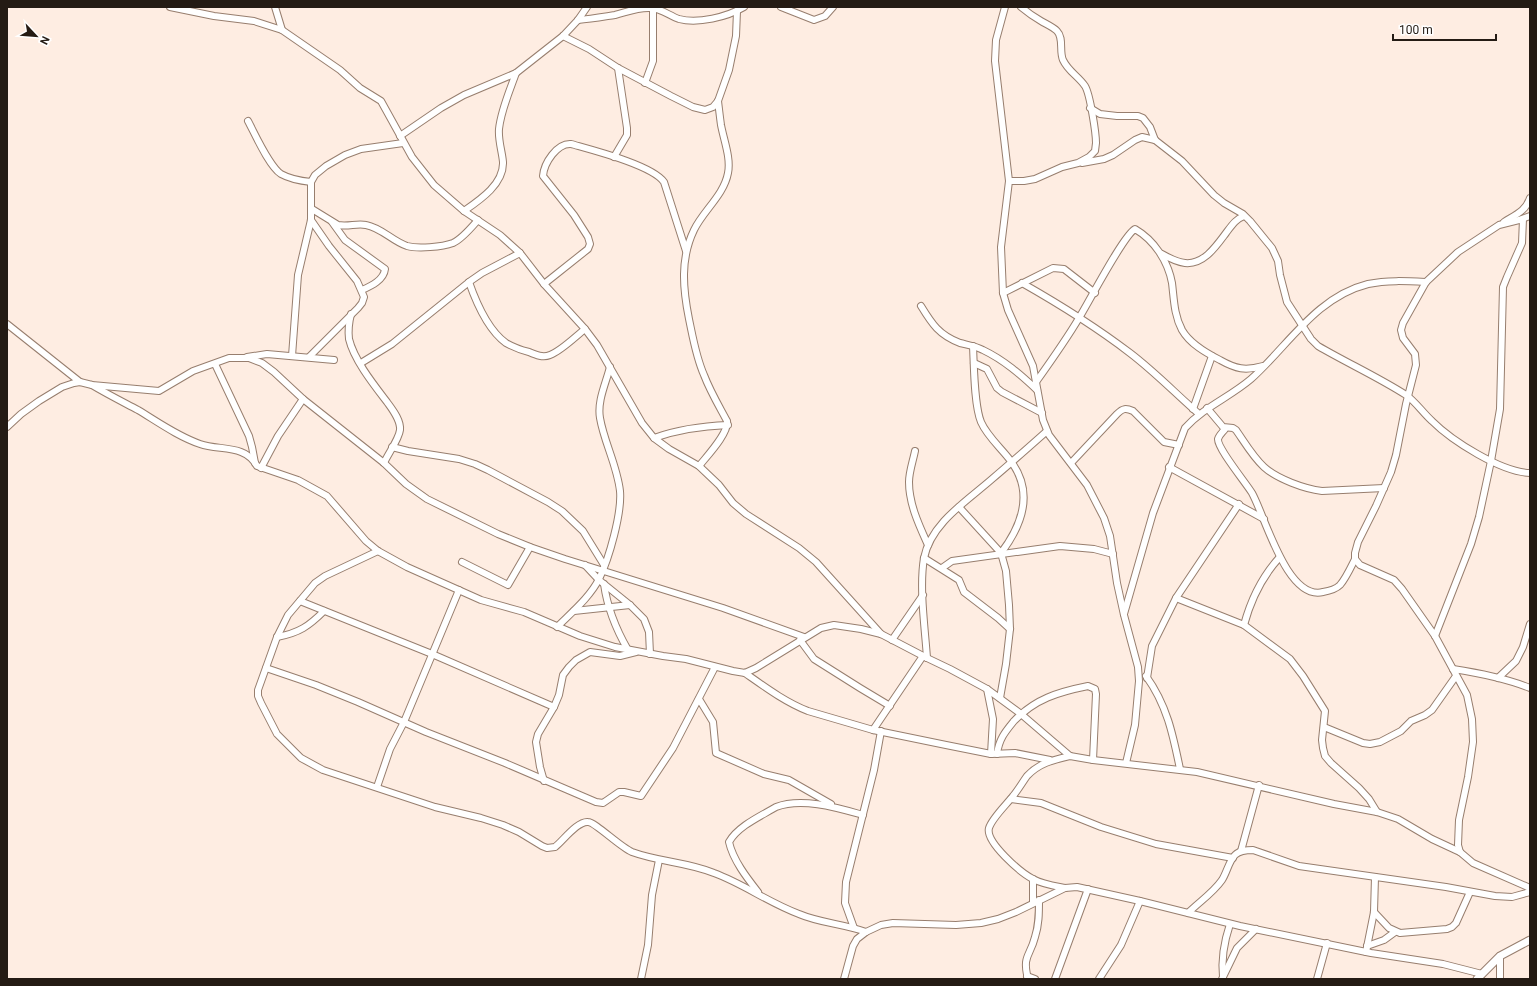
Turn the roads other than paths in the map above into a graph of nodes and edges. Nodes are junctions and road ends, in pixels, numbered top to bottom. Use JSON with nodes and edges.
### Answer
{"nodes":[{"id":1,"x":170,"y":7,"type":"edge"},
{"id":2,"x":275,"y":7,"type":"edge"},
{"id":3,"x":587,"y":7,"type":"edge"},
{"id":4,"x":653,"y":7,"type":"edge"},
{"id":5,"x":744,"y":7,"type":"edge"},
{"id":6,"x":781,"y":7,"type":"edge"},
{"id":7,"x":833,"y":7,"type":"edge"},
{"id":8,"x":1005,"y":7,"type":"edge"},
{"id":9,"x":1021,"y":7,"type":"edge"},
{"id":10,"x":737,"y":11,"type":"junction"},
{"id":11,"x":578,"y":20,"type":"junction"},
{"id":12,"x":282,"y":30,"type":"junction"},
{"id":13,"x":563,"y":36,"type":"junction"},
{"id":14,"x":618,"y":68,"type":"junction"},
{"id":15,"x":516,"y":73,"type":"junction"},
{"id":16,"x":645,"y":83,"type":"junction"},
{"id":17,"x":718,"y":101,"type":"junction"},
{"id":18,"x":1090,"y":108,"type":"junction"},
{"id":19,"x":248,"y":120,"type":"dead end"},
{"id":20,"x":400,"y":136,"type":"junction"},
{"id":21,"x":1155,"y":140,"type":"junction"},
{"id":22,"x":403,"y":143,"type":"junction"},
{"id":23,"x":614,"y":157,"type":"junction"},
{"id":24,"x":1078,"y":163,"type":"junction"},
{"id":25,"x":1009,"y":181,"type":"junction"},
{"id":26,"x":311,"y":182,"type":"junction"},
{"id":27,"x":1530,"y":198,"type":"edge"},
{"id":28,"x":312,"y":209,"type":"junction"},
{"id":29,"x":464,"y":211,"type":"junction"},
{"id":30,"x":1244,"y":216,"type":"junction"},
{"id":31,"x":1530,"y":216,"type":"edge"},
{"id":32,"x":1523,"y":219,"type":"junction"},
{"id":33,"x":311,"y":220,"type":"junction"},
{"id":34,"x":478,"y":220,"type":"junction"},
{"id":35,"x":332,"y":222,"type":"junction"},
{"id":36,"x":1499,"y":225,"type":"junction"},
{"id":37,"x":686,"y":251,"type":"junction"},
{"id":38,"x":520,"y":253,"type":"junction"},
{"id":39,"x":1162,"y":254,"type":"junction"},
{"id":40,"x":469,"y":282,"type":"junction"},
{"id":41,"x":1426,"y":282,"type":"junction"},
{"id":42,"x":1022,"y":283,"type":"junction"},
{"id":43,"x":544,"y":284,"type":"junction"},
{"id":44,"x":362,"y":290,"type":"junction"},
{"id":45,"x":1095,"y":292,"type":"junction"},
{"id":46,"x":1003,"y":293,"type":"junction"},
{"id":47,"x":921,"y":306,"type":"dead end"},
{"id":48,"x":351,"y":314,"type":"junction"},
{"id":49,"x":1079,"y":318,"type":"junction"},
{"id":50,"x":7,"y":324,"type":"edge"},
{"id":51,"x":1303,"y":324,"type":"junction"},
{"id":52,"x":585,"y":329,"type":"junction"},
{"id":53,"x":973,"y":346,"type":"junction"},
{"id":54,"x":292,"y":356,"type":"junction"},
{"id":55,"x":1212,"y":356,"type":"junction"},
{"id":56,"x":244,"y":358,"type":"junction"},
{"id":57,"x":309,"y":358,"type":"junction"},
{"id":58,"x":334,"y":360,"type":"dead end"},
{"id":59,"x":361,"y":363,"type":"junction"},
{"id":60,"x":974,"y":363,"type":"junction"},
{"id":61,"x":215,"y":364,"type":"junction"},
{"id":62,"x":1264,"y":366,"type":"junction"},
{"id":63,"x":610,"y":367,"type":"junction"},
{"id":64,"x":80,"y":382,"type":"junction"},
{"id":65,"x":1036,"y":382,"type":"junction"},
{"id":66,"x":92,"y":385,"type":"junction"},
{"id":67,"x":1037,"y":390,"type":"junction"},
{"id":68,"x":1408,"y":396,"type":"junction"},
{"id":69,"x":303,"y":399,"type":"junction"},
{"id":70,"x":1207,"y":408,"type":"junction"},
{"id":71,"x":1193,"y":409,"type":"junction"},
{"id":72,"x":1042,"y":413,"type":"junction"},
{"id":73,"x":1199,"y":414,"type":"junction"},
{"id":74,"x":728,"y":425,"type":"junction"},
{"id":75,"x":7,"y":427,"type":"edge"},
{"id":76,"x":1225,"y":429,"type":"junction"},
{"id":77,"x":1047,"y":431,"type":"junction"},
{"id":78,"x":654,"y":438,"type":"junction"},
{"id":79,"x":1178,"y":445,"type":"junction"},
{"id":80,"x":392,"y":447,"type":"junction"},
{"id":81,"x":915,"y":451,"type":"dead end"},
{"id":82,"x":1491,"y":461,"type":"junction"},
{"id":83,"x":1012,"y":462,"type":"junction"},
{"id":84,"x":255,"y":463,"type":"junction"},
{"id":85,"x":384,"y":463,"type":"junction"},
{"id":86,"x":1071,"y":463,"type":"junction"},
{"id":87,"x":699,"y":466,"type":"junction"},
{"id":88,"x":261,"y":468,"type":"junction"},
{"id":89,"x":1169,"y":468,"type":"junction"},
{"id":90,"x":1530,"y":473,"type":"edge"},
{"id":91,"x":1384,"y":488,"type":"junction"},
{"id":92,"x":1239,"y":504,"type":"junction"},
{"id":93,"x":959,"y":507,"type":"junction"},
{"id":94,"x":1264,"y":519,"type":"junction"},
{"id":95,"x":928,"y":545,"type":"junction"},
{"id":96,"x":530,"y":547,"type":"junction"},
{"id":97,"x":378,"y":551,"type":"junction"},
{"id":98,"x":1002,"y":554,"type":"junction"},
{"id":99,"x":1113,"y":554,"type":"junction"},
{"id":100,"x":924,"y":558,"type":"junction"},
{"id":101,"x":1280,"y":558,"type":"junction"},
{"id":102,"x":1355,"y":559,"type":"junction"},
{"id":103,"x":462,"y":562,"type":"dead end"},
{"id":104,"x":584,"y":564,"type":"junction"},
{"id":105,"x":603,"y":567,"type":"junction"},
{"id":106,"x":942,"y":568,"type":"junction"},
{"id":107,"x":601,"y":582,"type":"junction"},
{"id":108,"x":460,"y":590,"type":"junction"},
{"id":109,"x":923,"y":595,"type":"junction"},
{"id":110,"x":1176,"y":598,"type":"junction"},
{"id":111,"x":300,"y":601,"type":"junction"},
{"id":112,"x":630,"y":605,"type":"junction"},
{"id":113,"x":610,"y":606,"type":"junction"},
{"id":114,"x":324,"y":611,"type":"junction"},
{"id":115,"x":574,"y":611,"type":"junction"},
{"id":116,"x":1124,"y":615,"type":"junction"},
{"id":117,"x":1530,"y":624,"type":"edge"},
{"id":118,"x":1244,"y":625,"type":"junction"},
{"id":119,"x":557,"y":627,"type":"junction"},
{"id":120,"x":1010,"y":629,"type":"junction"},
{"id":121,"x":881,"y":634,"type":"junction"},
{"id":122,"x":1435,"y":636,"type":"junction"},
{"id":123,"x":277,"y":637,"type":"junction"},
{"id":124,"x":802,"y":639,"type":"junction"},
{"id":125,"x":892,"y":640,"type":"junction"},
{"id":126,"x":1530,"y":641,"type":"edge"},
{"id":127,"x":1523,"y":647,"type":"junction"},
{"id":128,"x":628,"y":650,"type":"junction"},
{"id":129,"x":638,"y":652,"type":"junction"},
{"id":130,"x":432,"y":654,"type":"junction"},
{"id":131,"x":650,"y":654,"type":"junction"},
{"id":132,"x":925,"y":657,"type":"junction"},
{"id":133,"x":716,"y":667,"type":"junction"},
{"id":134,"x":1138,"y":667,"type":"junction"},
{"id":135,"x":266,"y":668,"type":"junction"},
{"id":136,"x":1453,"y":669,"type":"junction"},
{"id":137,"x":745,"y":672,"type":"junction"},
{"id":138,"x":1456,"y":676,"type":"junction"},
{"id":139,"x":1147,"y":678,"type":"junction"},
{"id":140,"x":1498,"y":678,"type":"junction"},
{"id":141,"x":1530,"y":688,"type":"edge"},
{"id":142,"x":987,"y":689,"type":"junction"},
{"id":143,"x":1000,"y":698,"type":"junction"},
{"id":144,"x":699,"y":700,"type":"junction"},
{"id":145,"x":890,"y":706,"type":"junction"},
{"id":146,"x":554,"y":707,"type":"junction"},
{"id":147,"x":1021,"y":714,"type":"junction"},
{"id":148,"x":404,"y":722,"type":"junction"},
{"id":149,"x":1324,"y":727,"type":"junction"},
{"id":150,"x":873,"y":730,"type":"junction"},
{"id":151,"x":881,"y":731,"type":"junction"},
{"id":152,"x":994,"y":754,"type":"junction"},
{"id":153,"x":1070,"y":756,"type":"junction"},
{"id":154,"x":1050,"y":760,"type":"junction"},
{"id":155,"x":1093,"y":760,"type":"junction"},
{"id":156,"x":1126,"y":763,"type":"junction"},
{"id":157,"x":1180,"y":769,"type":"junction"},
{"id":158,"x":544,"y":780,"type":"junction"},
{"id":159,"x":1259,"y":785,"type":"junction"},
{"id":160,"x":377,"y":787,"type":"junction"},
{"id":161,"x":1011,"y":799,"type":"junction"},
{"id":162,"x":835,"y":807,"type":"junction"},
{"id":163,"x":1377,"y":812,"type":"junction"},
{"id":164,"x":863,"y":815,"type":"junction"},
{"id":165,"x":1241,"y":851,"type":"junction"},
{"id":166,"x":1460,"y":852,"type":"junction"},
{"id":167,"x":1232,"y":858,"type":"junction"},
{"id":168,"x":659,"y":860,"type":"junction"},
{"id":169,"x":1375,"y":877,"type":"junction"},
{"id":170,"x":1033,"y":879,"type":"junction"},
{"id":171,"x":1530,"y":887,"type":"edge"},
{"id":172,"x":1065,"y":888,"type":"junction"},
{"id":173,"x":1088,"y":889,"type":"junction"},
{"id":174,"x":1470,"y":892,"type":"junction"},
{"id":175,"x":1530,"y":892,"type":"edge"},
{"id":176,"x":760,"y":895,"type":"junction"},
{"id":177,"x":1036,"y":901,"type":"junction"},
{"id":178,"x":1140,"y":901,"type":"junction"},
{"id":179,"x":1374,"y":912,"type":"junction"},
{"id":180,"x":1188,"y":913,"type":"junction"},
{"id":181,"x":1230,"y":924,"type":"junction"},
{"id":182,"x":854,"y":928,"type":"junction"},
{"id":183,"x":1256,"y":929,"type":"junction"},
{"id":184,"x":866,"y":932,"type":"junction"},
{"id":185,"x":1394,"y":932,"type":"junction"},
{"id":186,"x":1530,"y":940,"type":"edge"},
{"id":187,"x":1327,"y":944,"type":"junction"},
{"id":188,"x":1367,"y":949,"type":"junction"},
{"id":189,"x":1500,"y":956,"type":"junction"},
{"id":190,"x":1480,"y":976,"type":"edge"},
{"id":191,"x":1028,"y":977,"type":"edge"},
{"id":192,"x":1222,"y":978,"type":"edge"},
{"id":193,"x":641,"y":979,"type":"edge"},
{"id":194,"x":844,"y":979,"type":"edge"},
{"id":195,"x":1035,"y":979,"type":"edge"},
{"id":196,"x":1055,"y":979,"type":"edge"},
{"id":197,"x":1099,"y":979,"type":"edge"},
{"id":198,"x":1317,"y":979,"type":"edge"},
{"id":199,"x":1500,"y":979,"type":"edge"}],
"edges":[{"from":1,"to":12,"type":"street"},
{"from":2,"to":12,"type":"street"},
{"from":3,"to":11,"type":"street"},
{"from":4,"to":10,"type":"street"},
{"from":4,"to":11,"type":"street"},
{"from":4,"to":16,"type":"street"},
{"from":5,"to":10,"type":"street"},
{"from":6,"to":7,"type":"street"},
{"from":8,"to":25,"type":"street"},
{"from":9,"to":18,"type":"street"},
{"from":10,"to":17,"type":"street"},
{"from":11,"to":13,"type":"street"},
{"from":12,"to":20,"type":"street"},
{"from":13,"to":14,"type":"street"},
{"from":13,"to":15,"type":"street"},
{"from":14,"to":16,"type":"street"},
{"from":14,"to":23,"type":"street"},
{"from":15,"to":20,"type":"street"},
{"from":15,"to":29,"type":"street"},
{"from":16,"to":17,"type":"street"},
{"from":17,"to":37,"type":"street"},
{"from":18,"to":21,"type":"street"},
{"from":18,"to":24,"type":"street"},
{"from":19,"to":26,"type":"street"},
{"from":20,"to":22,"type":"street"},
{"from":21,"to":24,"type":"street"},
{"from":21,"to":30,"type":"street"},
{"from":22,"to":26,"type":"street"},
{"from":22,"to":29,"type":"street"},
{"from":23,"to":37,"type":"street"},
{"from":23,"to":43,"type":"street"},
{"from":24,"to":25,"type":"street"},
{"from":25,"to":46,"type":"street"},
{"from":26,"to":28,"type":"street"},
{"from":27,"to":36,"type":"street"},
{"from":28,"to":33,"type":"street"},
{"from":28,"to":35,"type":"street"},
{"from":29,"to":34,"type":"street"},
{"from":30,"to":39,"type":"street"},
{"from":30,"to":51,"type":"street"},
{"from":31,"to":32,"type":"street"},
{"from":32,"to":36,"type":"street"},
{"from":32,"to":82,"type":"street"},
{"from":33,"to":44,"type":"street"},
{"from":33,"to":54,"type":"street"},
{"from":34,"to":35,"type":"street"},
{"from":34,"to":38,"type":"street"},
{"from":35,"to":44,"type":"street"},
{"from":36,"to":41,"type":"street"},
{"from":37,"to":74,"type":"street"},
{"from":38,"to":40,"type":"street"},
{"from":38,"to":43,"type":"street"},
{"from":39,"to":45,"type":"street"},
{"from":39,"to":55,"type":"street"},
{"from":40,"to":52,"type":"street"},
{"from":40,"to":59,"type":"street"},
{"from":41,"to":51,"type":"street"},
{"from":41,"to":68,"type":"street"},
{"from":42,"to":45,"type":"street"},
{"from":42,"to":46,"type":"street"},
{"from":42,"to":49,"type":"street"},
{"from":43,"to":52,"type":"street"},
{"from":44,"to":48,"type":"street"},
{"from":45,"to":49,"type":"street"},
{"from":46,"to":65,"type":"street"},
{"from":47,"to":53,"type":"street"},
{"from":48,"to":57,"type":"street"},
{"from":48,"to":59,"type":"street"},
{"from":49,"to":65,"type":"street"},
{"from":49,"to":71,"type":"street"},
{"from":50,"to":64,"type":"street"},
{"from":51,"to":62,"type":"street"},
{"from":51,"to":68,"type":"street"},
{"from":52,"to":63,"type":"street"},
{"from":53,"to":60,"type":"street"},
{"from":53,"to":67,"type":"street"},
{"from":54,"to":56,"type":"street"},
{"from":54,"to":57,"type":"street"},
{"from":55,"to":62,"type":"street"},
{"from":55,"to":71,"type":"street"},
{"from":56,"to":61,"type":"street"},
{"from":56,"to":69,"type":"street"},
{"from":57,"to":58,"type":"street"},
{"from":59,"to":80,"type":"street"},
{"from":60,"to":72,"type":"street"},
{"from":60,"to":83,"type":"street"},
{"from":61,"to":66,"type":"street"},
{"from":61,"to":84,"type":"street"},
{"from":62,"to":70,"type":"street"},
{"from":63,"to":78,"type":"street"},
{"from":63,"to":105,"type":"street"},
{"from":64,"to":66,"type":"street"},
{"from":64,"to":75,"type":"street"},
{"from":65,"to":67,"type":"street"},
{"from":66,"to":84,"type":"street"},
{"from":67,"to":72,"type":"street"},
{"from":68,"to":82,"type":"street"},
{"from":68,"to":91,"type":"street"},
{"from":69,"to":85,"type":"street"},
{"from":69,"to":88,"type":"street"},
{"from":70,"to":73,"type":"street"},
{"from":70,"to":76,"type":"street"},
{"from":71,"to":73,"type":"street"},
{"from":72,"to":77,"type":"street"},
{"from":73,"to":79,"type":"street"},
{"from":74,"to":78,"type":"street"},
{"from":74,"to":87,"type":"street"},
{"from":76,"to":91,"type":"street"},
{"from":76,"to":94,"type":"street"},
{"from":77,"to":83,"type":"street"},
{"from":77,"to":86,"type":"street"},
{"from":78,"to":87,"type":"street"},
{"from":79,"to":86,"type":"street"},
{"from":79,"to":89,"type":"street"},
{"from":80,"to":85,"type":"street"},
{"from":80,"to":105,"type":"street"},
{"from":81,"to":95,"type":"street"},
{"from":82,"to":90,"type":"street"},
{"from":82,"to":122,"type":"street"},
{"from":83,"to":93,"type":"street"},
{"from":83,"to":98,"type":"street"},
{"from":84,"to":88,"type":"street"},
{"from":85,"to":96,"type":"street"},
{"from":86,"to":99,"type":"street"},
{"from":87,"to":121,"type":"street"},
{"from":88,"to":97,"type":"street"},
{"from":89,"to":92,"type":"street"},
{"from":89,"to":116,"type":"street"},
{"from":91,"to":102,"type":"street"},
{"from":92,"to":94,"type":"street"},
{"from":92,"to":110,"type":"street"},
{"from":93,"to":95,"type":"street"},
{"from":93,"to":98,"type":"street"},
{"from":94,"to":101,"type":"street"},
{"from":95,"to":100,"type":"street"},
{"from":96,"to":103,"type":"street"},
{"from":96,"to":104,"type":"street"},
{"from":97,"to":108,"type":"street"},
{"from":97,"to":111,"type":"street"},
{"from":98,"to":99,"type":"street"},
{"from":98,"to":106,"type":"street"},
{"from":98,"to":120,"type":"street"},
{"from":99,"to":116,"type":"street"},
{"from":100,"to":106,"type":"street"},
{"from":100,"to":109,"type":"street"},
{"from":101,"to":102,"type":"street"},
{"from":101,"to":118,"type":"street"},
{"from":102,"to":122,"type":"street"},
{"from":104,"to":105,"type":"street"},
{"from":104,"to":107,"type":"street"},
{"from":105,"to":107,"type":"street"},
{"from":105,"to":124,"type":"street"},
{"from":106,"to":120,"type":"street"},
{"from":107,"to":112,"type":"street"},
{"from":107,"to":113,"type":"street"},
{"from":107,"to":115,"type":"street"},
{"from":108,"to":119,"type":"street"},
{"from":108,"to":130,"type":"street"},
{"from":109,"to":125,"type":"street"},
{"from":109,"to":132,"type":"street"},
{"from":110,"to":118,"type":"street"},
{"from":110,"to":139,"type":"street"},
{"from":111,"to":114,"type":"street"},
{"from":111,"to":123,"type":"street"},
{"from":112,"to":113,"type":"street"},
{"from":112,"to":131,"type":"street"},
{"from":113,"to":115,"type":"street"},
{"from":113,"to":128,"type":"street"},
{"from":114,"to":123,"type":"street"},
{"from":114,"to":130,"type":"street"},
{"from":115,"to":119,"type":"street"},
{"from":116,"to":134,"type":"street"},
{"from":117,"to":127,"type":"street"},
{"from":118,"to":149,"type":"street"},
{"from":119,"to":128,"type":"street"},
{"from":120,"to":143,"type":"street"},
{"from":121,"to":124,"type":"street"},
{"from":121,"to":125,"type":"street"},
{"from":122,"to":136,"type":"street"},
{"from":123,"to":135,"type":"street"},
{"from":124,"to":137,"type":"street"},
{"from":124,"to":145,"type":"street"},
{"from":125,"to":132,"type":"street"},
{"from":126,"to":127,"type":"street"},
{"from":127,"to":140,"type":"street"},
{"from":128,"to":129,"type":"street"},
{"from":129,"to":131,"type":"street"},
{"from":129,"to":146,"type":"street"},
{"from":130,"to":146,"type":"street"},
{"from":130,"to":148,"type":"street"},
{"from":131,"to":133,"type":"street"},
{"from":132,"to":142,"type":"street"},
{"from":132,"to":145,"type":"street"},
{"from":133,"to":137,"type":"street"},
{"from":133,"to":144,"type":"street"},
{"from":134,"to":139,"type":"street"},
{"from":134,"to":156,"type":"street"},
{"from":135,"to":148,"type":"street"},
{"from":135,"to":160,"type":"street"},
{"from":136,"to":138,"type":"street"},
{"from":136,"to":140,"type":"street"},
{"from":137,"to":150,"type":"street"},
{"from":138,"to":149,"type":"street"},
{"from":138,"to":166,"type":"street"},
{"from":139,"to":157,"type":"street"},
{"from":140,"to":141,"type":"street"},
{"from":142,"to":143,"type":"street"},
{"from":142,"to":152,"type":"street"},
{"from":143,"to":147,"type":"street"},
{"from":144,"to":158,"type":"street"},
{"from":144,"to":162,"type":"street"},
{"from":145,"to":150,"type":"street"},
{"from":146,"to":158,"type":"street"},
{"from":147,"to":152,"type":"street"},
{"from":147,"to":153,"type":"street"},
{"from":147,"to":155,"type":"street"},
{"from":148,"to":158,"type":"street"},
{"from":148,"to":160,"type":"street"},
{"from":149,"to":163,"type":"street"},
{"from":150,"to":151,"type":"street"},
{"from":151,"to":152,"type":"street"},
{"from":151,"to":164,"type":"street"},
{"from":152,"to":154,"type":"street"},
{"from":153,"to":154,"type":"street"},
{"from":153,"to":155,"type":"street"},
{"from":154,"to":161,"type":"street"},
{"from":155,"to":156,"type":"street"},
{"from":156,"to":157,"type":"street"},
{"from":157,"to":159,"type":"street"},
{"from":159,"to":163,"type":"street"},
{"from":159,"to":165,"type":"street"},
{"from":160,"to":168,"type":"street"},
{"from":161,"to":167,"type":"street"},
{"from":161,"to":170,"type":"street"},
{"from":162,"to":164,"type":"street"},
{"from":162,"to":176,"type":"street"},
{"from":163,"to":166,"type":"street"},
{"from":164,"to":182,"type":"street"},
{"from":165,"to":167,"type":"street"},
{"from":165,"to":169,"type":"street"},
{"from":166,"to":171,"type":"street"},
{"from":167,"to":180,"type":"street"},
{"from":168,"to":176,"type":"street"},
{"from":168,"to":193,"type":"street"},
{"from":169,"to":174,"type":"street"},
{"from":169,"to":179,"type":"street"},
{"from":170,"to":172,"type":"street"},
{"from":170,"to":177,"type":"street"},
{"from":172,"to":173,"type":"street"},
{"from":172,"to":177,"type":"street"},
{"from":173,"to":178,"type":"street"},
{"from":173,"to":196,"type":"street"},
{"from":174,"to":175,"type":"street"},
{"from":174,"to":185,"type":"street"},
{"from":176,"to":182,"type":"street"},
{"from":177,"to":184,"type":"street"},
{"from":177,"to":191,"type":"street"},
{"from":178,"to":180,"type":"street"},
{"from":178,"to":197,"type":"street"},
{"from":179,"to":185,"type":"street"},
{"from":179,"to":188,"type":"street"},
{"from":180,"to":181,"type":"street"},
{"from":181,"to":183,"type":"street"},
{"from":181,"to":192,"type":"street"},
{"from":182,"to":184,"type":"street"},
{"from":183,"to":187,"type":"street"},
{"from":183,"to":192,"type":"street"},
{"from":184,"to":194,"type":"street"},
{"from":185,"to":188,"type":"street"},
{"from":186,"to":189,"type":"street"},
{"from":187,"to":188,"type":"street"},
{"from":187,"to":198,"type":"street"},
{"from":188,"to":190,"type":"street"},
{"from":189,"to":190,"type":"street"},
{"from":189,"to":199,"type":"street"},
{"from":191,"to":195,"type":"street"}]}
